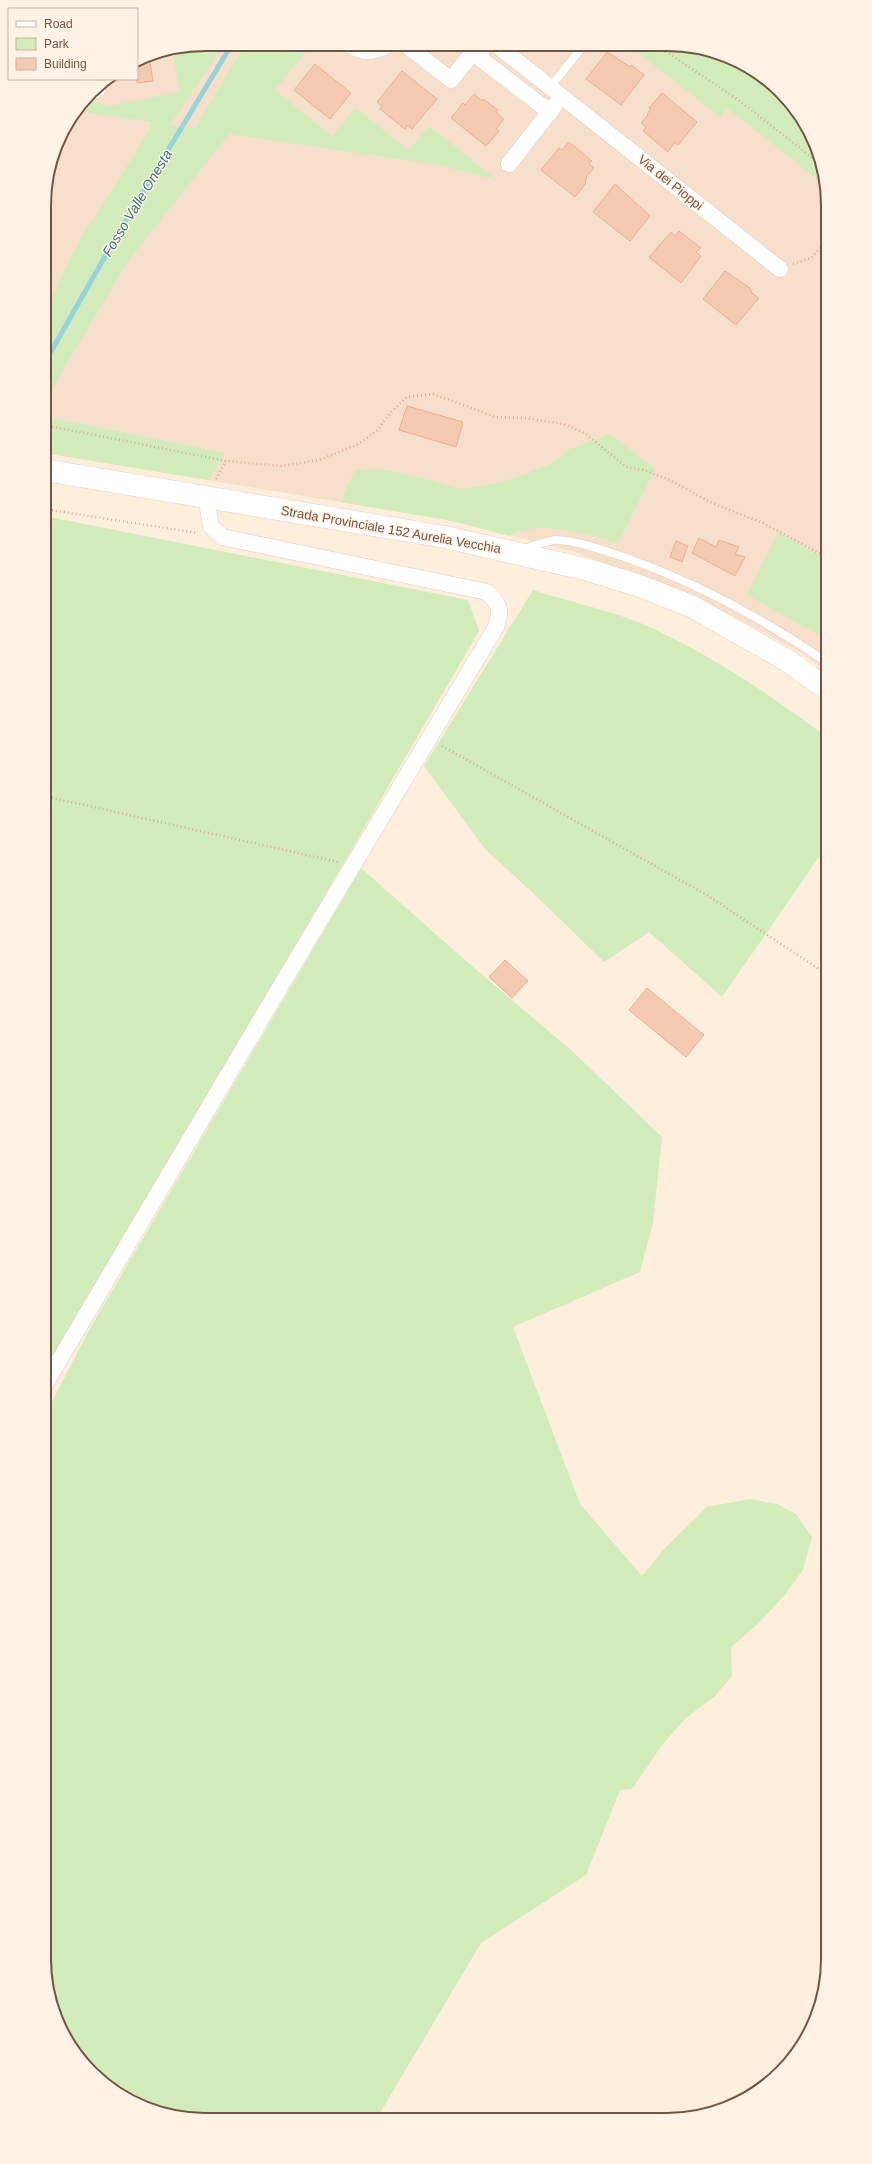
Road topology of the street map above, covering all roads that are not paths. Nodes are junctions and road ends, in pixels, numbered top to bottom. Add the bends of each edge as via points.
1 (414, 51) edge
2 (474, 51) edge
3 (479, 51) edge
4 (505, 51) edge
5 (579, 51) edge
6 (556, 80) dead end
7 (562, 95) junction
8 (550, 112) junction
9 (509, 164) dead end
10 (780, 269) road end
11 (51, 471) edge
12 (206, 497) junction
13 (512, 552) junction
14 (821, 658) edge
15 (821, 685) edge
16 (51, 1374) edge

1 - 2 street via 451,80
3 - 8 street via 482,60
4 - 7 street, Via dei Pioppi
5 - 6 lane
7 - 8 street
7 - 10 street, Via dei Pioppi
8 - 9 street
11 - 12 main road, Strada Provinciale 152 Aurelia Vecchia
12 - 13 main road, Strada Provinciale 152 Aurelia Vecchia via 445,537
12 - 16 street via 211,526 222,537 487,592 499,603 500,616 496,627
13 - 14 lane via 555,540 587,545 708,591 783,631
13 - 15 main road, Strada Provinciale 152 Aurelia Vecchia via 585,569 640,586 693,607 788,660

